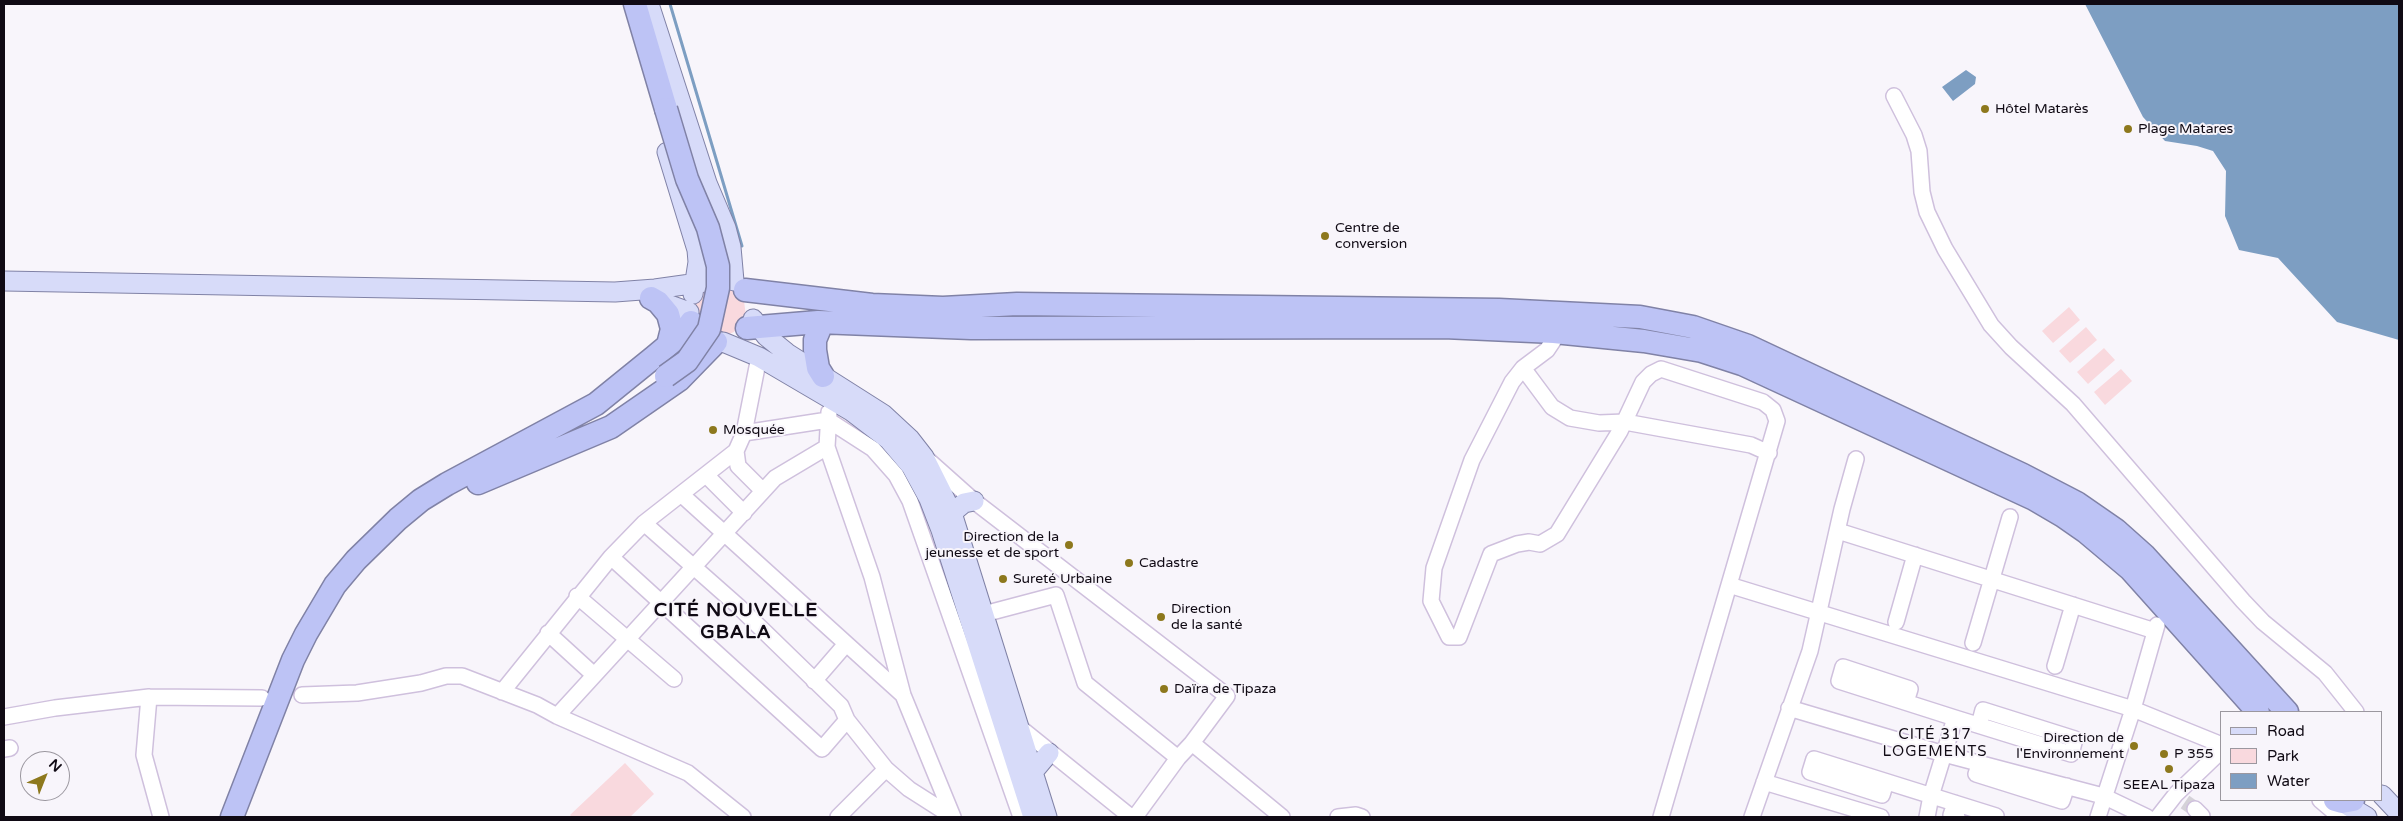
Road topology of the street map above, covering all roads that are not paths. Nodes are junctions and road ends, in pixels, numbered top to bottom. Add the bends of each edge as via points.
1 (626, 4) edge
2 (635, 4) edge
3 (648, 4) edge
4 (1894, 96) dead end
5 (4, 281) edge
6 (740, 286) junction
7 (615, 292) junction
8 (651, 298) junction
9 (695, 299) junction
10 (822, 322) junction
11 (752, 324) junction
12 (1559, 332) junction
13 (720, 342) junction
14 (668, 345) junction
15 (758, 357) junction
16 (1523, 368) junction
17 (823, 376) junction
18 (831, 398) junction
19 (828, 420) junction
20 (1625, 422) junction
21 (744, 433) junction
22 (827, 447) junction
23 (736, 451) junction
24 (529, 452) junction
25 (1769, 453) junction
26 (924, 457) junction
27 (1856, 459) dead end
28 (707, 476) junction
29 (763, 492) junction
30 (682, 495) junction
31 (974, 501) junction
32 (744, 513) junction
33 (952, 513) junction
34 (2010, 517) dead end
35 (644, 523) junction
36 (1838, 531) junction
37 (726, 532) junction
38 (1914, 555) junction
39 (611, 557) junction
40 (694, 568) junction
41 (1072, 577) junction
42 (1991, 579) junction
43 (1729, 585) junction
44 (1056, 594) junction
45 (577, 596) junction
46 (661, 604) junction
47 (2073, 605) junction
48 (984, 614) junction
49 (1820, 614) junction
50 (1896, 622) dead end
51 (548, 633) junction
52 (628, 639) junction
53 (1973, 643) dead end
54 (846, 644) junction
55 (2055, 666) dead end
56 (594, 675) junction
57 (674, 679) dead end
58 (814, 681) junction
59 (502, 692) junction
60 (302, 695) dead end
61 (903, 695) junction
62 (149, 697) junction
63 (262, 698) dead end
64 (1906, 702) dead end
65 (1789, 708) junction
66 (2132, 709) junction
67 (2257, 711) edge
68 (2286, 711) edge
69 (2355, 711) edge
70 (557, 716) junction
71 (4, 717) edge
72 (1955, 718) junction
73 (847, 720) junction
74 (1979, 725) junction
75 (1018, 726) junction
76 (1192, 743) junction
77 (2220, 744) edge
78 (1049, 753) junction
79 (2220, 753) edge
80 (1944, 754) junction
81 (1178, 758) junction
82 (886, 769) junction
83 (1032, 772) junction
84 (1764, 782) junction
85 (1886, 782) dead end
86 (1931, 796) junction
87 (2103, 796) junction
88 (2334, 803) edge
89 (1956, 810) edge
90 (160, 817) edge
91 (232, 817) edge
92 (248, 817) edge
93 (743, 817) edge
94 (838, 817) edge
95 (1021, 817) edge
96 (1033, 817) edge
97 (1047, 817) edge
98 (1131, 817) edge
99 (1135, 817) edge
100 (1282, 817) edge
101 (1338, 817) edge
102 (1362, 817) edge
103 (1661, 817) edge
104 (1752, 817) edge
105 (1881, 817) edge
106 (1927, 817) edge
107 (1995, 817) edge
108 (2098, 817) edge
109 (2147, 817) edge
110 (2158, 817) edge
111 (2367, 817) edge

1 - 9 main road via 697,250
2 - 24 highway, bridge via 687,179 708,228 718,266 718,288 709,329 687,361 666,376 594,420
3 - 6 main road via 729,240
4 - 69 street via 1919,151 1927,212 1990,325 2073,404 2253,612 2325,673
5 - 7 main road
6 - 9 main road via 717,278
6 - 11 main road via 751,300
6 - 68 highway via 872,305 943,308 1017,304 1499,310 1640,317 1720,334 2023,474 2077,503 2116,530 2144,555
7 - 8 main road
7 - 9 main road
8 - 9 main road
8 - 14 highway via 664,308 671,322
9 - 13 main road via 704,337
9 - 14 highway via 684,331
10 - 11 highway
10 - 12 highway via 971,328 1444,326
10 - 17 highway via 814,350
11 - 13 main road via 737,338
11 - 17 main road via 776,345
12 - 16 street via 1547,350
12 - 67 highway via 1674,345 1742,364 2034,499 2086,532 2124,564
13 - 15 main road
13 - 24 highway via 678,380 611,427
14 - 24 highway via 596,404
15 - 18 main road
15 - 21 street
16 - 20 street via 1552,407 1570,418 1599,423
16 - 20 street via 1512,382 1472,460 1434,568 1432,601 1448,637 1459,637 1491,554 1517,544 1540,544 1557,534
17 - 26 main road via 883,414
18 - 19 street
18 - 96 main road via 889,440 922,484 940,530
19 - 21 street
19 - 22 street
19 - 95 street via 873,449 887,462 904,487
20 - 25 street via 1751,445
20 - 25 street via 1643,382 1661,369 1763,402 1777,421
21 - 23 street
22 - 29 street via 775,478
22 - 61 street via 872,577
23 - 28 street
23 - 29 street via 738,466
24 - 91 highway via 447,484 421,500 377,538 335,585 294,660
24 - 92 highway via 406,530 350,588 330,618 294,694
25 - 43 street
26 - 31 street
26 - 33 main road
27 - 36 street
28 - 30 street
28 - 32 street
29 - 32 street
30 - 35 street
30 - 37 street
31 - 33 main road via 964,503
31 - 41 street
32 - 37 street
33 - 48 main road
34 - 42 street
35 - 39 street
35 - 40 street
36 - 38 street
36 - 49 street
37 - 40 street
37 - 54 street
38 - 42 street
38 - 50 street
39 - 45 street
39 - 46 street
40 - 46 street
40 - 58 street
41 - 44 street
41 - 76 street via 1227,696
42 - 47 street
42 - 53 street
43 - 49 street
43 - 103 street
44 - 48 street
44 - 81 street via 1085,683
45 - 51 street
45 - 52 street
46 - 52 street
46 - 73 street via 705,640 822,749
47 - 55 street
47 - 66 street via 2156,628
48 - 75 main road
49 - 65 street
49 - 66 street
51 - 56 street
51 - 59 street
52 - 56 street
52 - 57 street
54 - 58 street
54 - 61 street
56 - 70 street
58 - 73 street via 840,706
59 - 60 street via 462,676 446,676 357,693
59 - 70 street
61 - 82 street via 953,817
62 - 63 street
62 - 71 street
62 - 90 street via 144,755
64 - 72 street
65 - 80 street
65 - 84 street
66 - 77 street
66 - 87 street
70 - 93 street via 688,773
72 - 74 street
72 - 80 street
73 - 82 street
74 - 74 street via 1983,710 2075,739 2071,754
75 - 78 street
75 - 83 main road
76 - 81 street
76 - 100 street
78 - 83 main road
78 - 98 street
79 - 110 street via 2190,805
80 - 86 street
80 - 87 street
81 - 99 street
82 - 94 street
83 - 97 main road
84 - 104 street
84 - 105 street
85 - 86 street
86 - 89 street
86 - 106 street
87 - 108 street
87 - 109 street
88 - 111 main road
89 - 107 street
101 - 102 street

